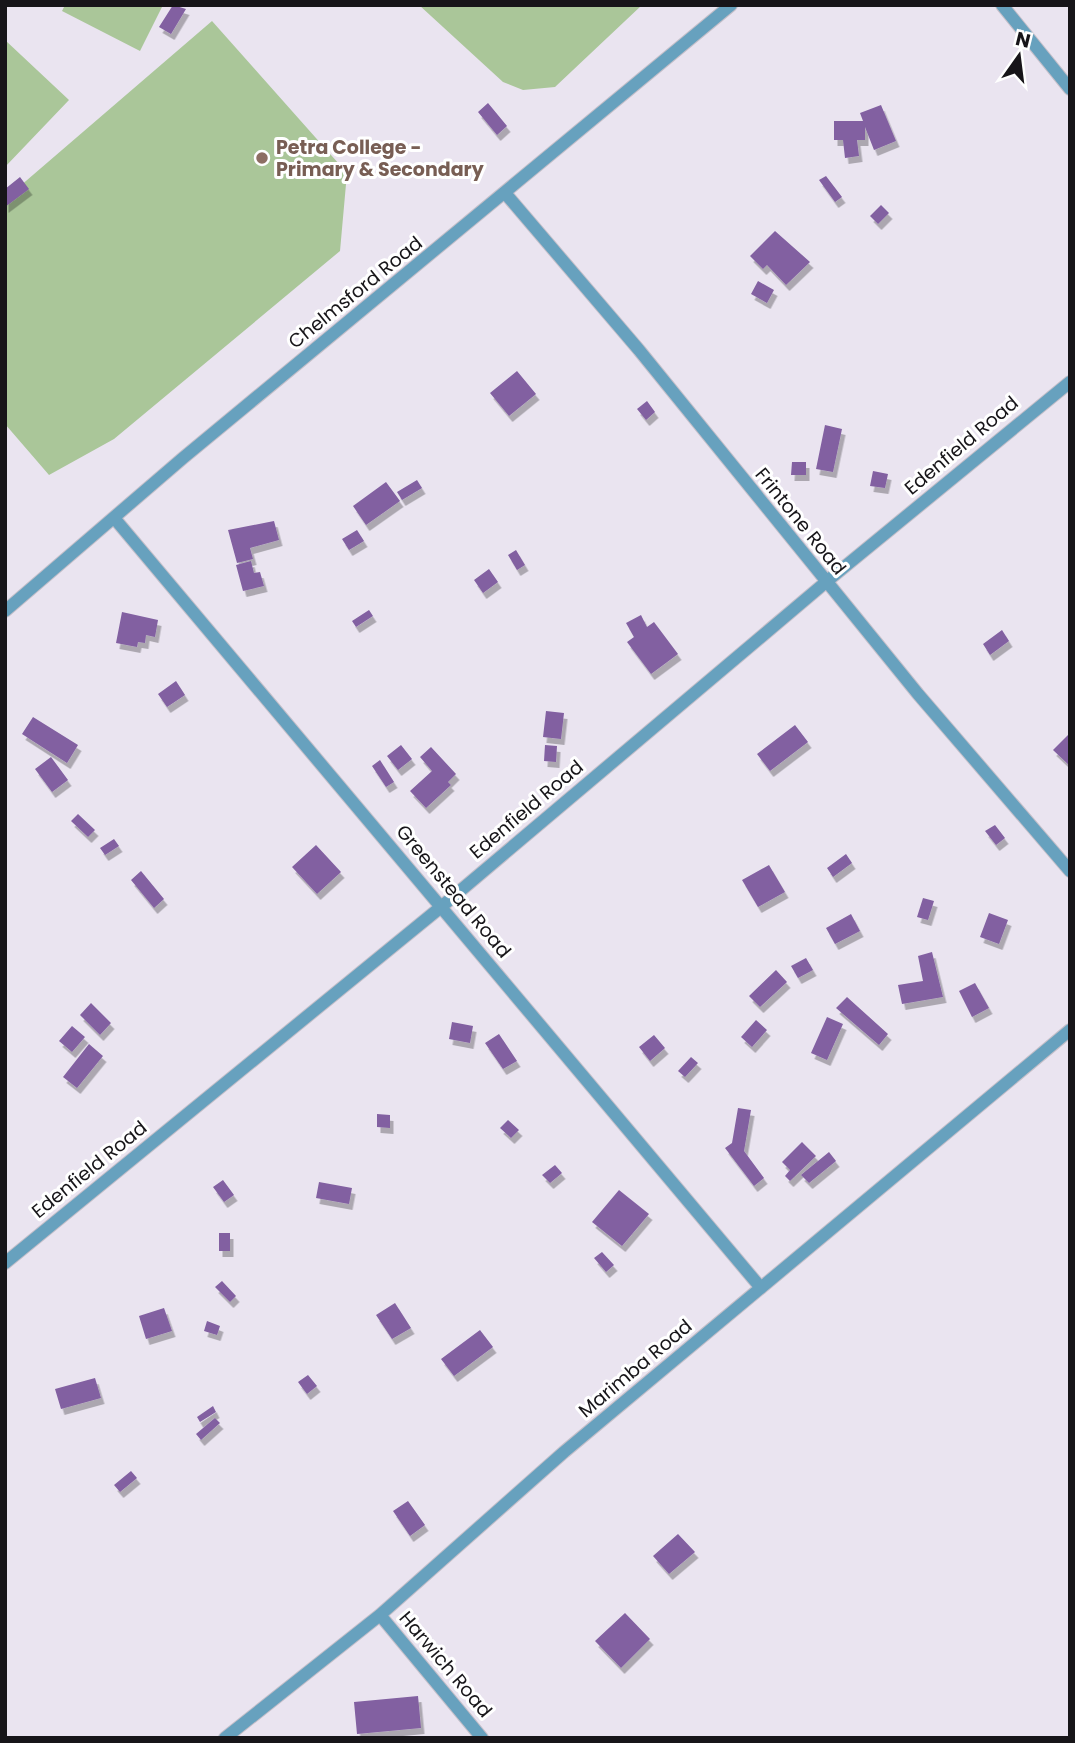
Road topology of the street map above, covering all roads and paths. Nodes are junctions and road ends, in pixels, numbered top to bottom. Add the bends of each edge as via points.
1 (731, 5) edge
2 (1002, 5) edge
3 (1070, 89) edge
4 (505, 194) junction
5 (1070, 382) edge
6 (116, 519) junction
7 (826, 582) junction
8 (5, 611) edge
9 (1070, 871) edge
10 (442, 907) junction
11 (1070, 1030) edge
12 (5, 1264) edge
13 (761, 1288) junction
14 (380, 1615) junction
15 (225, 1738) edge
16 (482, 1738) edge

1 - 4 street, Chelmsford Road
2 - 3 street
4 - 6 street, Chelmsford Road via 183,458
4 - 7 street, Frintone Road via 639,350
5 - 7 street, Edenfield Road
6 - 8 street, Chelmsford Road
6 - 10 street, Greenstead Road
7 - 9 street, Frintone Road
7 - 10 street, Edenfield Road
10 - 12 street, Edenfield Road
10 - 13 street, Greenstead Road
11 - 13 street, Marimba Road
13 - 14 street, Marimba Road via 467,1535
14 - 15 street, Marimba Road
14 - 16 street, Harwich Road

